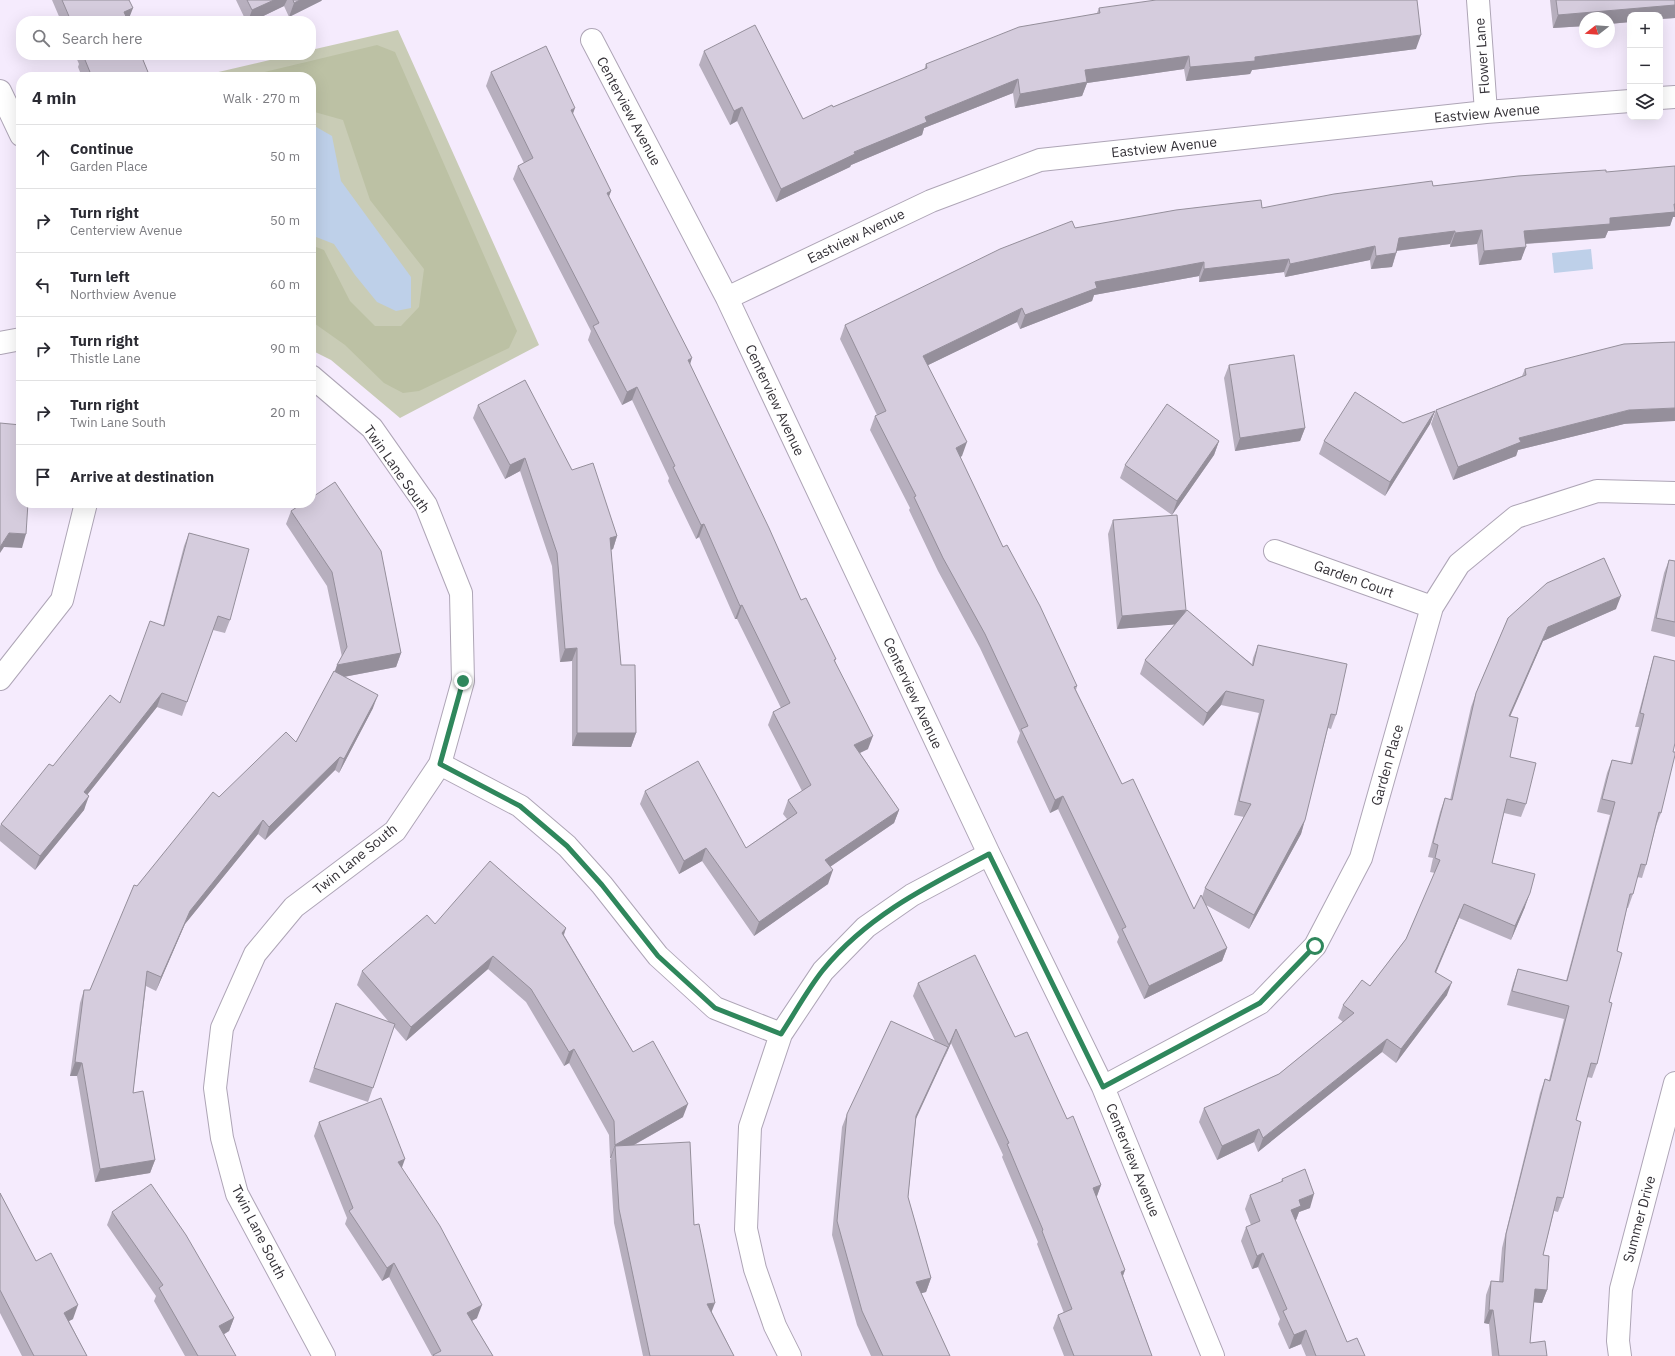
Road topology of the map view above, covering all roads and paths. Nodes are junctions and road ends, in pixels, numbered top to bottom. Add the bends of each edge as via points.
1 (1478, 0) edge
2 (592, 40) dead end
3 (0, 91) edge
4 (1675, 97) edge
5 (1663, 98) edge
6 (1627, 100) edge
7 (1486, 112) junction
8 (16, 125) edge
9 (727, 298) junction
10 (16, 340) edge
11 (0, 343) edge
12 (316, 380) edge
13 (1675, 493) edge
14 (85, 508) edge
15 (1275, 551) dead end
16 (1432, 607) junction
17 (0, 679) edge
18 (440, 764) junction
19 (989, 854) junction
20 (781, 1034) junction
21 (1675, 1083) edge
22 (1103, 1087) junction
23 (324, 1356) edge
24 (790, 1356) edge
25 (1213, 1356) edge
26 (1620, 1356) edge

1 - 7 street, Flower Lane
2 - 9 street, Centerview Avenue
3 - 8 street
4 - 5 street
6 - 7 street, Eastview Avenue
7 - 9 street, Eastview Avenue via 1040,160 931,200
9 - 19 street, Centerview Avenue
10 - 11 street
12 - 18 street, Twin Lane South via 372,428 426,505 461,593 463,681
13 - 16 street, Garden Place via 1597,491 1516,517 1459,564
14 - 17 street via 62,600
15 - 16 street, Garden Court
16 - 22 street, Garden Place via 1360,858 1315,946 1260,1003
18 - 20 street via 520,806 567,846 602,885 658,956 715,1008
18 - 23 street, Twin Lane South via 395,831 294,907 255,954 222,1028 215,1088 222,1138 236,1194
19 - 20 street via 912,895 866,927 823,971
19 - 22 street, Centerview Avenue
20 - 24 street via 750,1127 746,1230 755,1270 775,1326
21 - 26 street, Summer Drive via 1621,1289 1618,1341
22 - 25 street, Centerview Avenue

